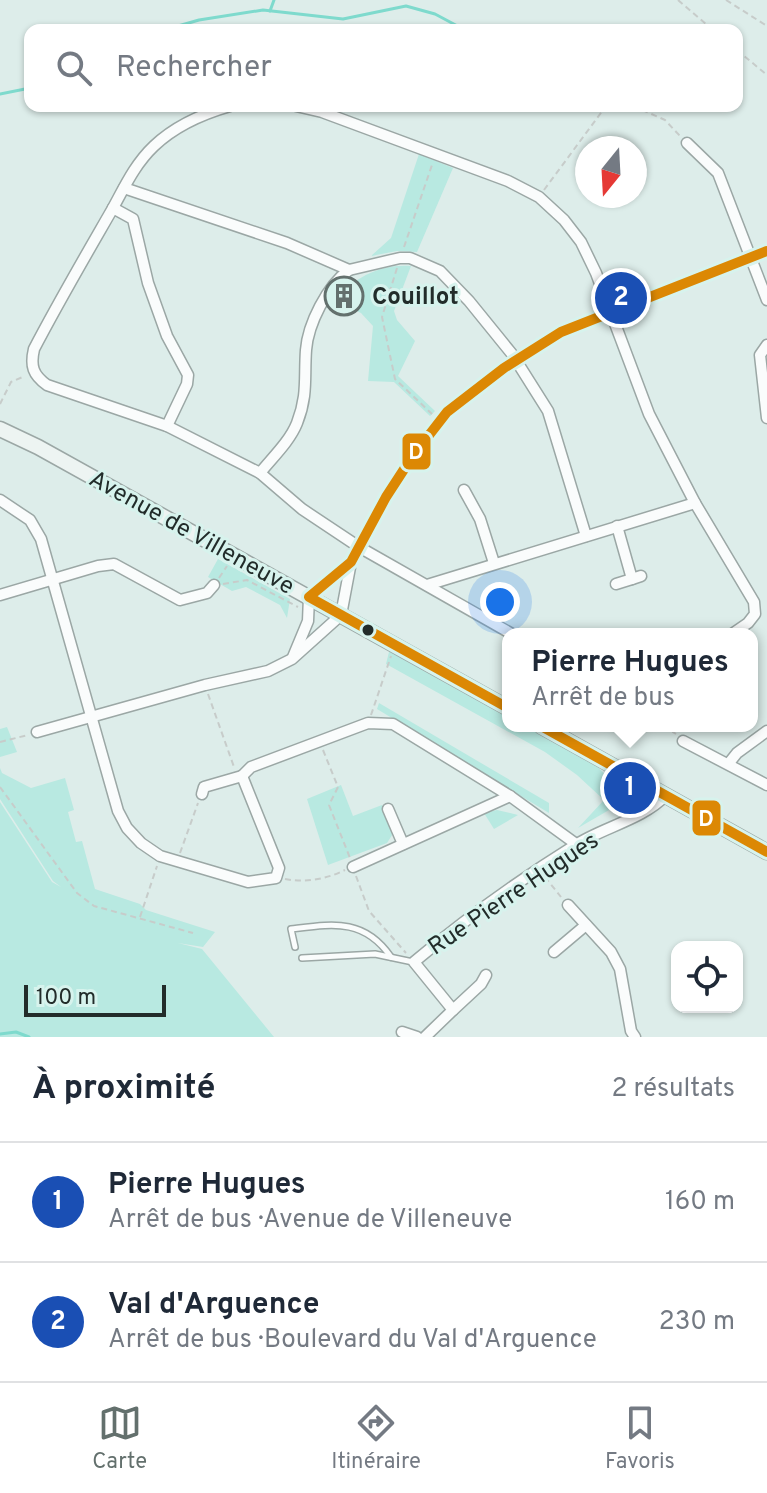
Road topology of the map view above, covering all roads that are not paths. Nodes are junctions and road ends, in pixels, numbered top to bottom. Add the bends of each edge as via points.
1 (208, 112) edge
2 (322, 112) edge
3 (687, 143) road end
4 (124, 188) junction
5 (113, 208) junction
6 (767, 251) edge
7 (752, 259) junction
8 (349, 270) junction
9 (767, 300) edge
10 (609, 312) junction
11 (767, 345) edge
12 (516, 360) junction
13 (767, 418) edge
14 (167, 426) junction
15 (0, 429) edge
16 (260, 473) junction
17 (464, 490) dead end
18 (0, 500) edge
19 (695, 503) junction
20 (617, 526) junction
21 (586, 536) junction
22 (359, 547) junction
23 (351, 562) junction
24 (494, 563) junction
25 (52, 581) junction
26 (327, 583) junction
27 (616, 584) dead end
28 (214, 585) road end
29 (427, 585) junction
30 (344, 592) junction
31 (0, 595) edge
32 (308, 610) junction
33 (341, 615) junction
34 (502, 628) edge
35 (741, 628) edge
36 (325, 630) junction
37 (292, 659) junction
38 (502, 705) edge
39 (90, 718) junction
40 (767, 731) edge
41 (37, 732) road end
42 (552, 732) edge
43 (683, 741) road end
44 (729, 763) junction
45 (240, 776) junction
46 (767, 785) edge
47 (202, 794) road end
48 (666, 795) junction
49 (510, 796) junction
50 (388, 809) dead end
51 (403, 844) junction
52 (576, 844) junction
53 (767, 852) edge
54 (353, 867) road end
55 (568, 905) road end
56 (586, 925) junction
57 (295, 947) dead end
58 (554, 952) dead end
59 (391, 957) junction
60 (302, 958) dead end
61 (414, 962) junction
62 (486, 975) dead end
63 (453, 1010) junction
64 (402, 1032) dead end
65 (629, 1035) edge
66 (417, 1037) edge
67 (425, 1037) edge

1 - 4 street via 153,147
2 - 10 street via 539,197 581,242
3 - 7 street via 718,173
4 - 5 street
4 - 8 street via 287,243
5 - 14 street via 133,219 148,283 188,375
5 - 14 street via 72,275 31,361 47,385
6 - 7 street
7 - 9 street
7 - 10 street
8 - 12 street via 410,258 440,271
8 - 16 street via 316,315 306,348 307,390 296,426
10 - 12 street via 561,332
10 - 19 street via 649,414
11 - 13 street via 760,355
12 - 21 street via 548,411
12 - 22 street via 447,412 412,457
14 - 16 street
15 - 32 main road, Avenue de Villeneuve via 234,556
16 - 22 street
17 - 24 street
18 - 25 street via 30,520
19 - 20 street
19 - 35 street via 754,602 755,614
20 - 21 street
20 - 27 street via 636,578
21 - 24 street
22 - 23 street
22 - 29 street
23 - 26 street
23 - 30 street
24 - 29 street
25 - 28 street via 114,564 180,600 207,593
25 - 31 street
25 - 39 street
26 - 30 street
26 - 32 street
29 - 34 street
30 - 33 street
32 - 33 main road, Avenue de Villeneuve
32 - 36 street
32 - 37 street
33 - 36 street
33 - 38 main road, Avenue de Villeneuve
36 - 37 street
37 - 39 street via 268,671
39 - 41 street
39 - 45 street via 118,811 141,843 160,856 248,882 276,878 279,868
40 - 44 street
42 - 48 main road
43 - 44 street
44 - 46 street
45 - 47 street via 204,787
45 - 49 street via 251,767 368,723 393,724
48 - 52 street, Rue Pierre Hugues
48 - 53 main road
49 - 51 street
49 - 52 street
50 - 51 street
51 - 54 street
52 - 61 street, Rue Pierre Hugues
55 - 56 street
56 - 58 street
56 - 65 street via 620,969
57 - 59 lane via 291,929 348,926 378,938
59 - 60 lane
59 - 61 lane
61 - 63 street, Rue Pierre Hugues
62 - 63 street
63 - 67 street
64 - 66 street

